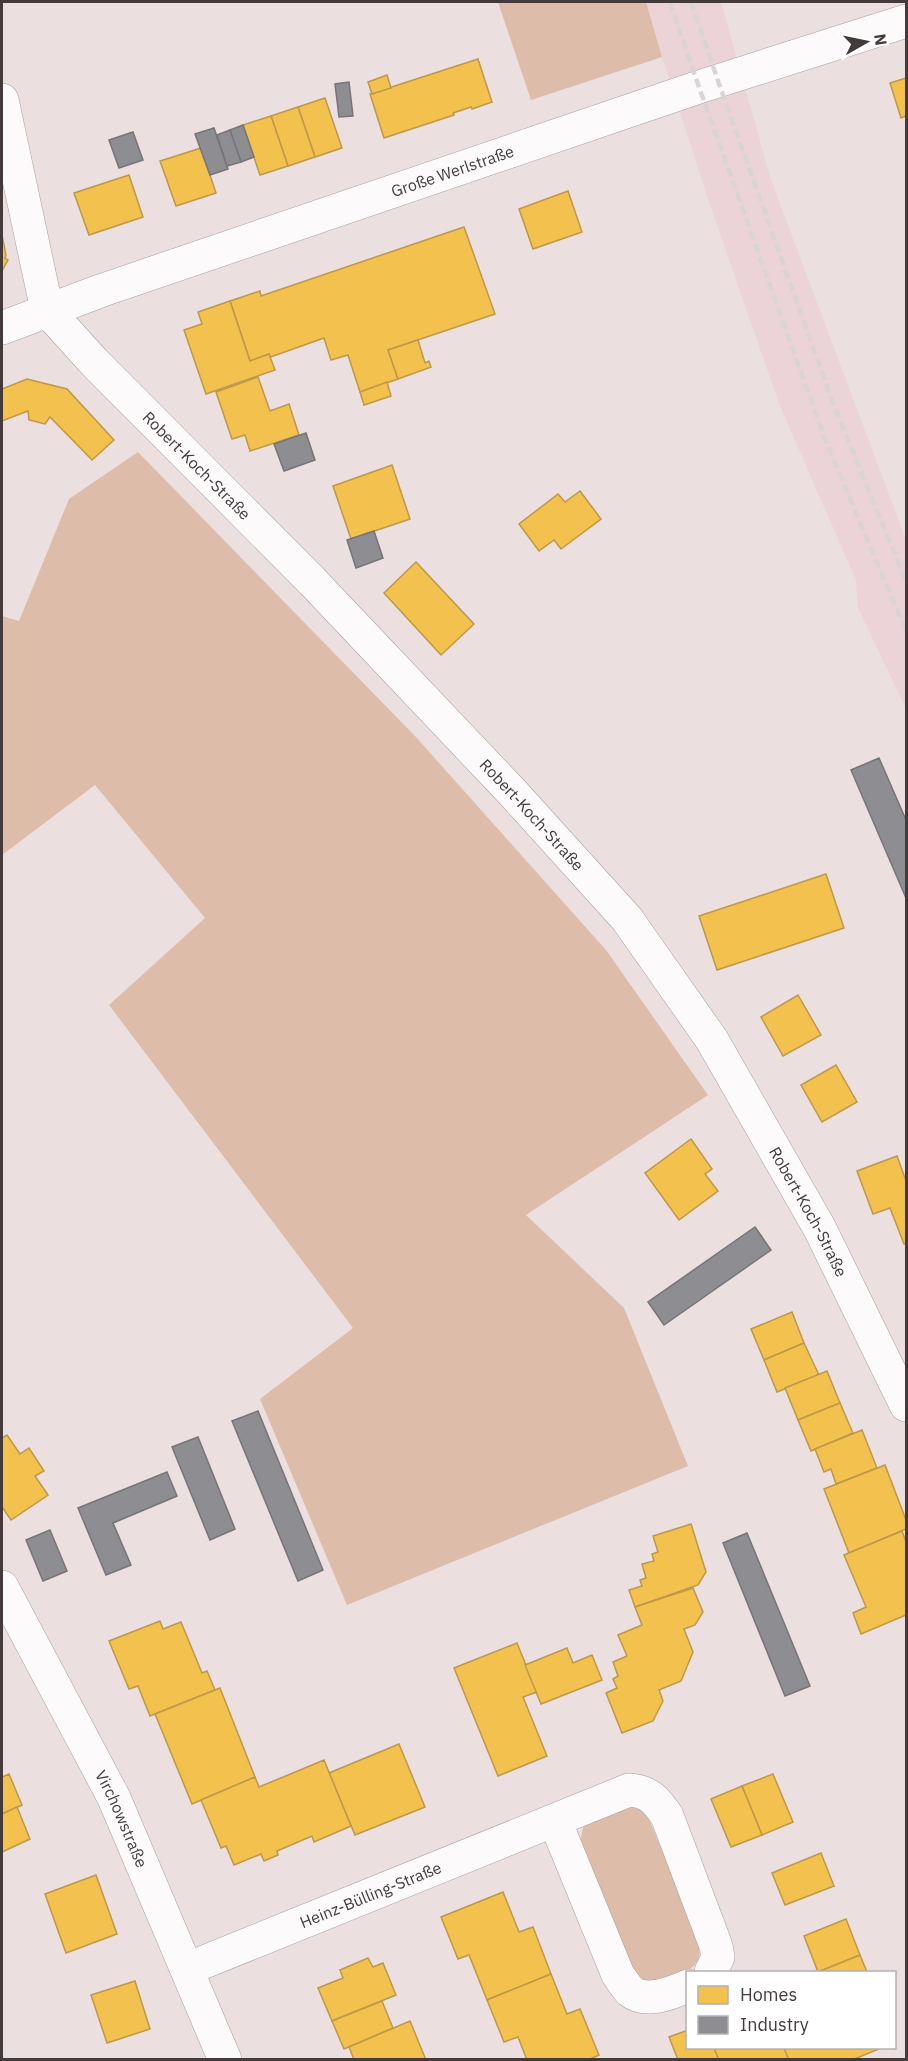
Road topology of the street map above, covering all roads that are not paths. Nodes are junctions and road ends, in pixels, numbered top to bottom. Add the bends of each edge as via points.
1 (906, 21) edge
2 (2, 100) edge
3 (47, 310) junction
4 (2, 328) edge
5 (906, 1405) edge
6 (2, 1587) edge
7 (555, 1821) junction
8 (187, 1969) junction
9 (711, 1971) edge
10 (686, 1986) edge
11 (225, 2060) edge

1 - 3 street, Große Werlstraße via 699,87
2 - 3 street
3 - 4 street, Große Werlstraße
3 - 5 street, Robert-Koch-Straße via 312,581 627,919 712,1040 820,1230
6 - 8 street, Virchowstraße via 114,1798
7 - 8 street, Heinz-Bülling-Straße
7 - 9 street, Heinz-Bülling-Straße via 629,1790 641,1791 656,1800 667,1816 716,1946 718,1957
7 - 10 street via 618,1975 629,1990 639,1996 660,1996
8 - 11 street, Virchowstraße

